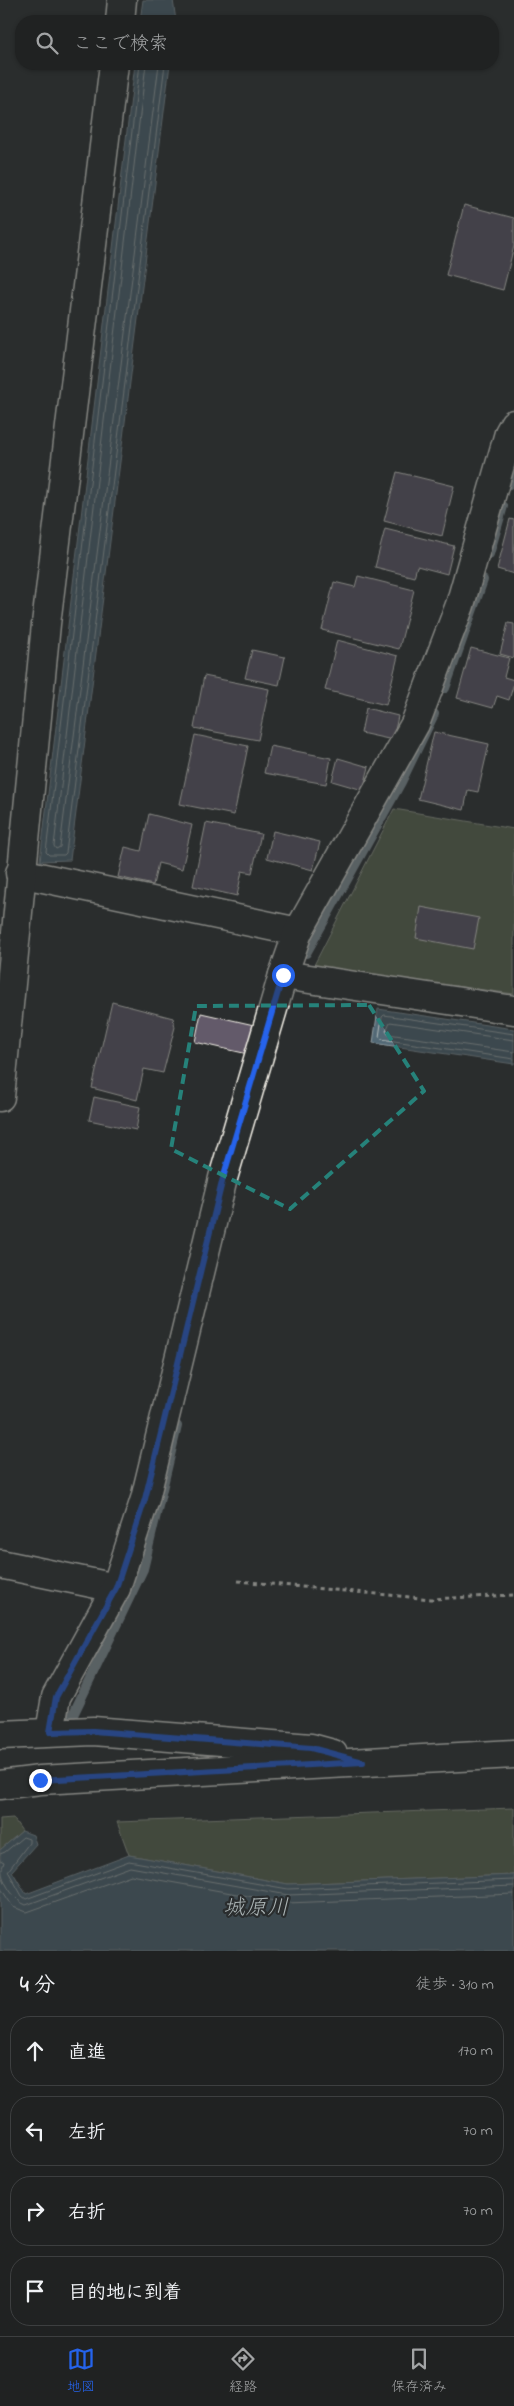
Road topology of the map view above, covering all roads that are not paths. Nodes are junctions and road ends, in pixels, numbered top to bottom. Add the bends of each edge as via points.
1 (122, 0) edge
2 (121, 15) edge
3 (113, 70) edge
4 (514, 424) edge
5 (20, 873) junction
6 (298, 932) junction
7 (283, 975) junction
8 (514, 1010) edge
9 (2, 1054) edge
10 (0, 1097) edge
11 (0, 1564) edge
12 (116, 1588) junction
13 (50, 1732) junction
14 (0, 1735) edge
15 (514, 1754) edge
16 (363, 1762) junction
17 (0, 1785) edge

1 - 2 street
3 - 5 street via 46,624
4 - 6 street via 460,605 415,724
5 - 6 street
5 - 9 street
6 - 7 street
7 - 8 street
7 - 12 street via 223,1178 145,1499
9 - 10 street
11 - 12 street
12 - 13 street via 56,1697
13 - 14 street
13 - 16 street via 93,1731 311,1748
15 - 16 street
16 - 17 street

